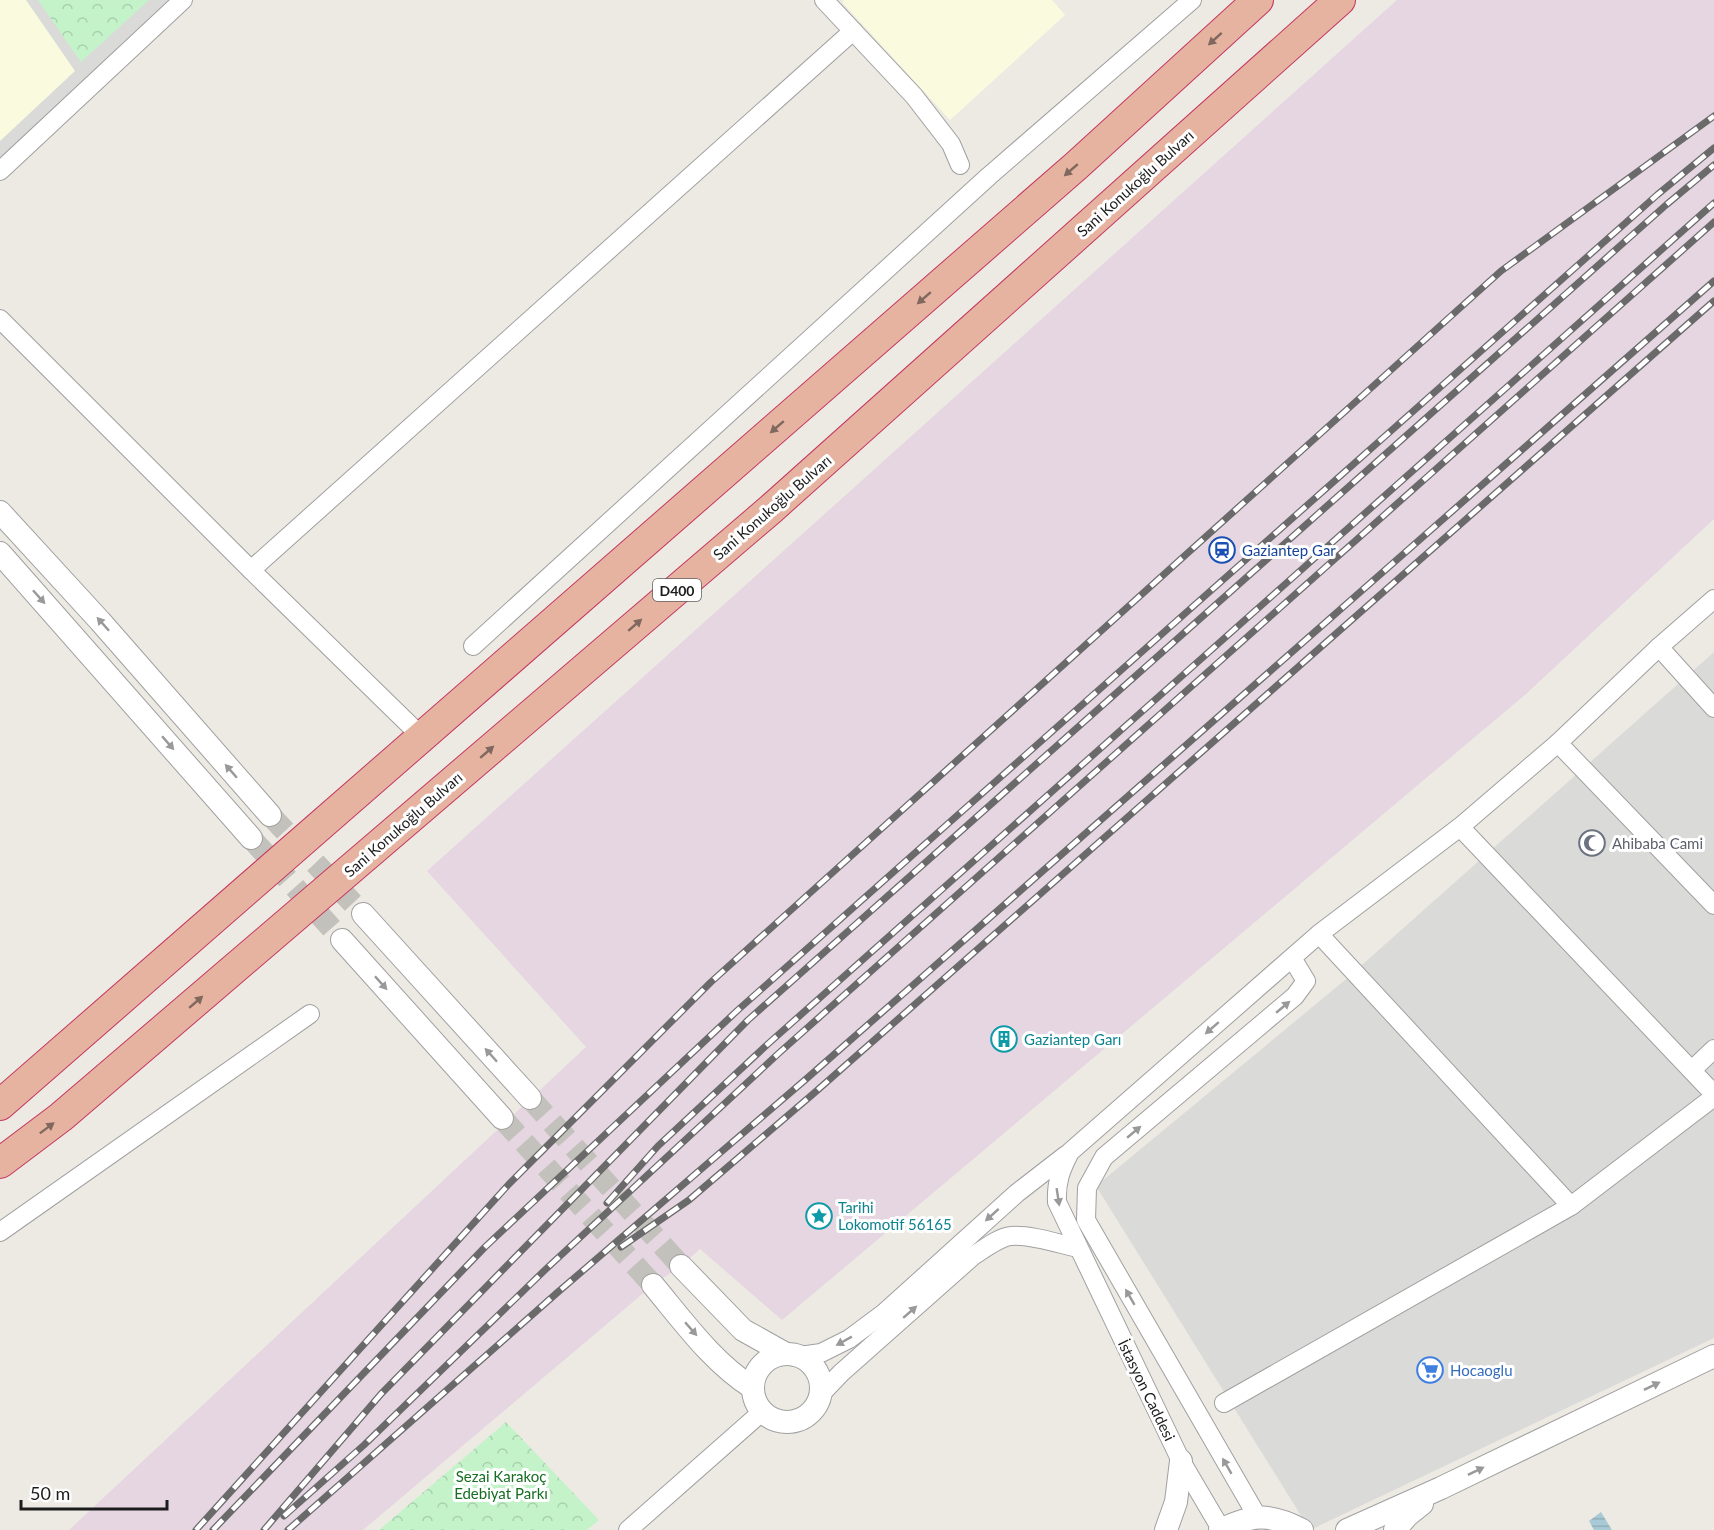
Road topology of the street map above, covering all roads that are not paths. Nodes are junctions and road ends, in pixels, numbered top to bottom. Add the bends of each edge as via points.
1 (183, 0) edge
2 (824, 0) edge
3 (1192, 0) edge
4 (1258, 0) edge
5 (1340, 0) edge
6 (853, 31) junction
7 (960, 165) dead end
8 (0, 171) edge
9 (0, 319) edge
10 (0, 512) edge
11 (0, 553) edge
12 (251, 570) junction
13 (1714, 599) edge
14 (473, 646) dead end
15 (1659, 647) junction
16 (1714, 708) edge
17 (422, 736) junction
18 (1558, 743) junction
19 (270, 815) tunnel mouth
20 (1460, 827) junction
21 (251, 838) tunnel mouth
22 (1714, 905) edge
23 (363, 914) tunnel mouth
24 (1319, 934) junction
25 (342, 940) tunnel mouth
26 (1292, 958) junction
27 (310, 1014) dead end
28 (1714, 1049) edge
29 (1692, 1070) junction
30 (1714, 1095) edge
31 (530, 1098) tunnel mouth
32 (0, 1105) edge
33 (502, 1118) tunnel mouth
34 (1070, 1152) junction
35 (0, 1163) edge
36 (1571, 1206) junction
37 (0, 1232) edge
38 (1078, 1248) junction
39 (681, 1266) tunnel mouth
40 (653, 1285) tunnel mouth
41 (793, 1355) junction
42 (1714, 1356) edge
43 (753, 1388) junction
44 (821, 1394) junction
45 (1224, 1404) dead end
46 (763, 1412) junction
47 (1181, 1461) junction
48 (1441, 1488) junction
49 (1257, 1516) junction
50 (628, 1530) edge
51 (1166, 1530) edge
52 (1221, 1530) edge
53 (1302, 1530) edge
54 (1347, 1530) edge
55 (1395, 1530) edge

1 - 8 street
2 - 6 street
3 - 14 street via 989,176
4 -> 17 highway via 1067,173
35 -> 5 highway, Sani Konukoğlu Bulvarı / D400 via 61,1118 771,509
6 - 7 street via 915,96 951,144
6 - 12 street
9 - 12 street
19 -> 10 street
11 -> 21 street
12 - 17 street
13 - 15 street
15 - 16 street
15 - 18 street
17 - 32 highway
18 - 20 street
18 - 22 street
20 - 24 street
20 - 29 street
31 -> 23 street
24 - 26 street
24 - 36 street
25 -> 33 street
26 -> 34 street
49 -> 26 street via 1086,1220 1087,1188 1104,1157 1295,996 1306,981
27 - 37 street
28 - 29 street
29 - 30 street
30 - 36 street
34 -> 38 street, İstasyon Caddesi via 1059,1173 1057,1202
34 -> 41 street via 849,1339 821,1353
36 - 45 street
44 -> 38 street via 990,1245 1010,1235
38 - 47 street, İstasyon Caddesi
39 - 41 street via 743,1330
40 -> 43 street via 734,1376
41 - 43 street via 768,1360 760,1367
41 - 44 street via 810,1362 817,1371
48 -> 42 street
43 - 46 street
44 - 46 street via 810,1413 801,1419 779,1421
46 - 50 street
47 - 51 street via 1176,1502
47 - 52 street, İstasyon Caddesi
48 - 54 street
48 - 55 street
49 - 52 street
49 - 53 street via 1290,1523

